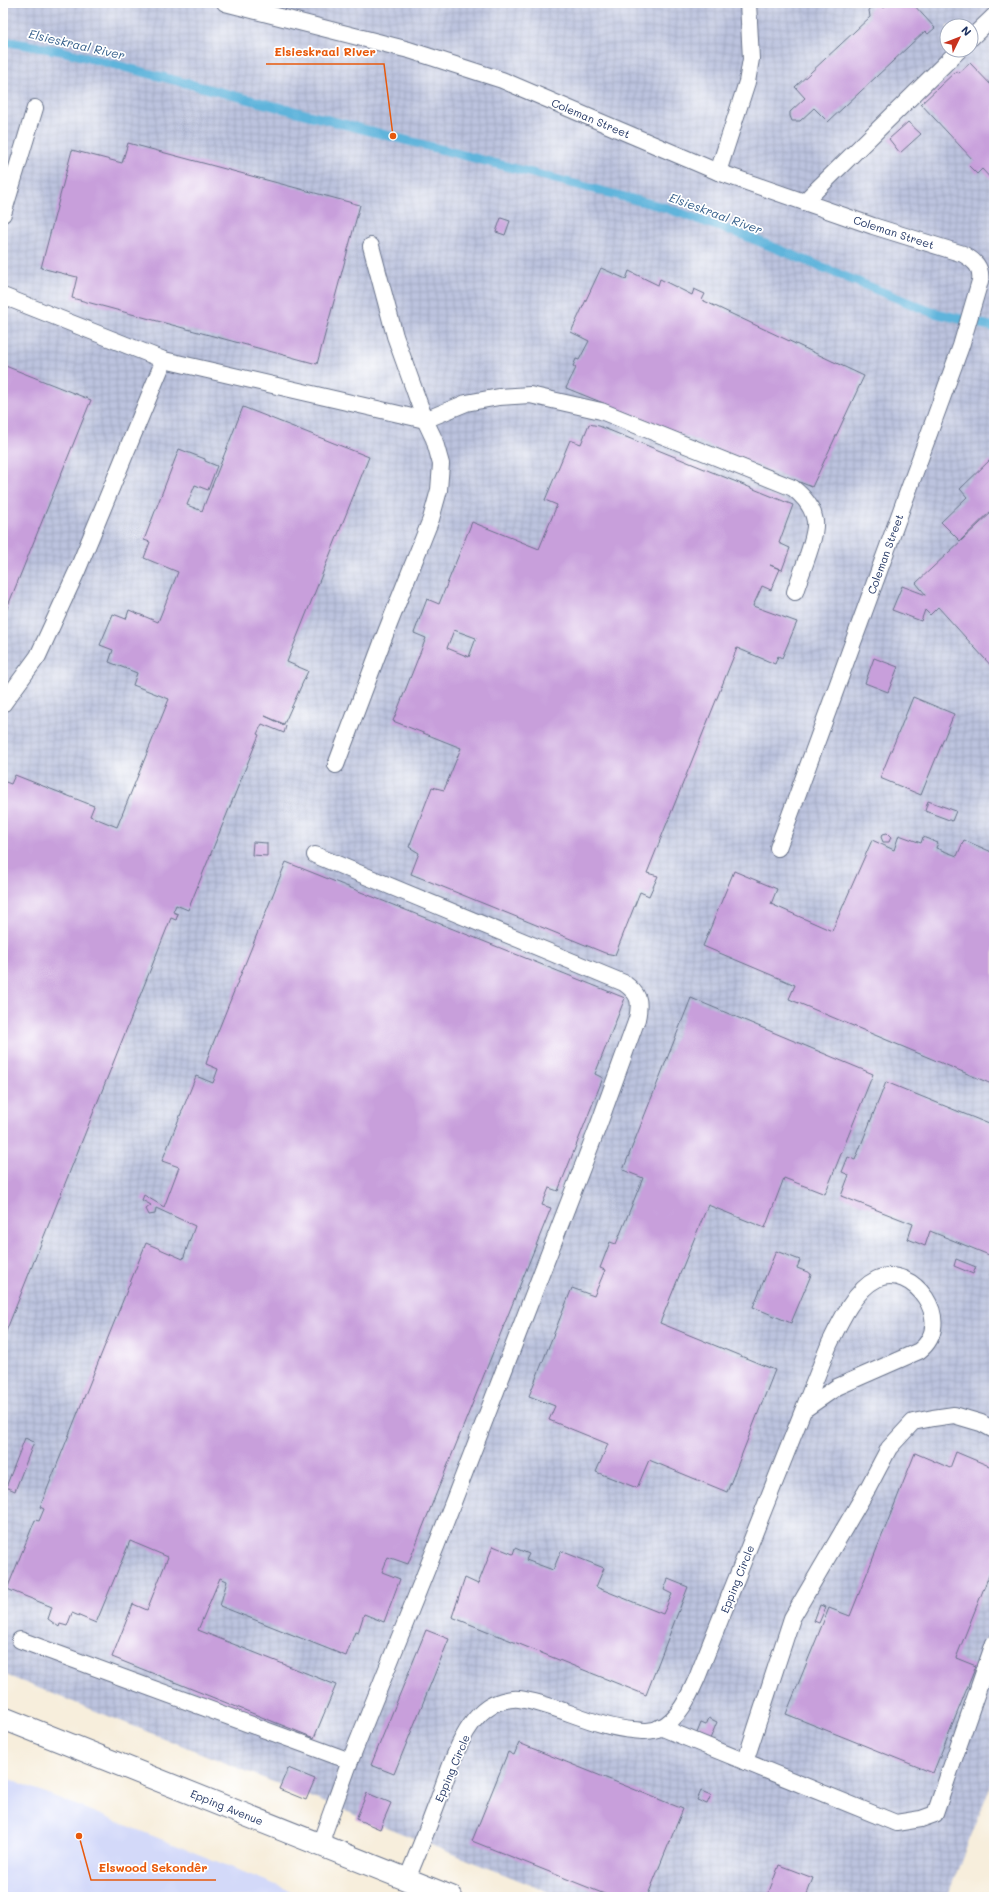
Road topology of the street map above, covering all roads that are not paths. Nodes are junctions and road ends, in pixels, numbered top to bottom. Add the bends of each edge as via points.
1 (225, 3) edge
2 (748, 3) edge
3 (994, 16) edge
4 (979, 30) edge
5 (951, 58) edge
6 (35, 108) dead end
7 (718, 172) junction
8 (804, 202) junction
9 (3, 214) edge
10 (371, 246) dead end
11 (3, 296) edge
12 (164, 360) junction
13 (425, 420) junction
14 (795, 592) dead end
15 (3, 704) edge
16 (336, 764) dead end
17 (778, 848) dead end
18 (315, 855) dead end
19 (805, 1409) junction
20 (994, 1430) edge
21 (20, 1640) dead end
22 (994, 1643) edge
23 (3, 1718) edge
24 (660, 1727) junction
25 (350, 1761) junction
26 (745, 1762) junction
27 (320, 1844) junction
28 (407, 1879) junction
29 (451, 1897) edge

1 - 7 lane, Coleman Street via 409,50 502,80
2 - 7 lane via 751,59 747,82
3 - 4 lane
5 - 8 lane
6 - 9 lane
7 - 8 lane, Coleman Street
8 - 17 lane, Coleman Street via 963,254 972,259 981,273 961,346
10 - 13 lane via 395,336
11 - 12 lane
12 - 13 lane
12 - 15 lane via 42,649
13 - 14 lane via 466,404 500,397 530,395 601,411 794,488 811,509 815,521 813,538
13 - 16 lane via 441,464 439,490 431,519
18 - 25 lane via 624,983 635,991 640,1005 593,1139 438,1544
19 - 19 lane, Epping Circle via 829,1345 854,1300 869,1284 886,1276 914,1284 927,1298 932,1311 930,1340 919,1351 837,1387
19 - 24 lane, Epping Circle via 688,1698 672,1719
20 - 26 lane via 954,1415 932,1418 913,1422 889,1448 792,1618
21 - 25 lane
22 - 26 lane via 935,1814 921,1819 896,1822
23 - 27 street, Epping Avenue
24 - 26 lane
24 - 28 lane, Epping Circle via 647,1731 610,1727 518,1698 488,1707 470,1725 459,1747
25 - 27 lane
27 - 28 street, Epping Avenue
28 - 29 street, Epping Avenue

